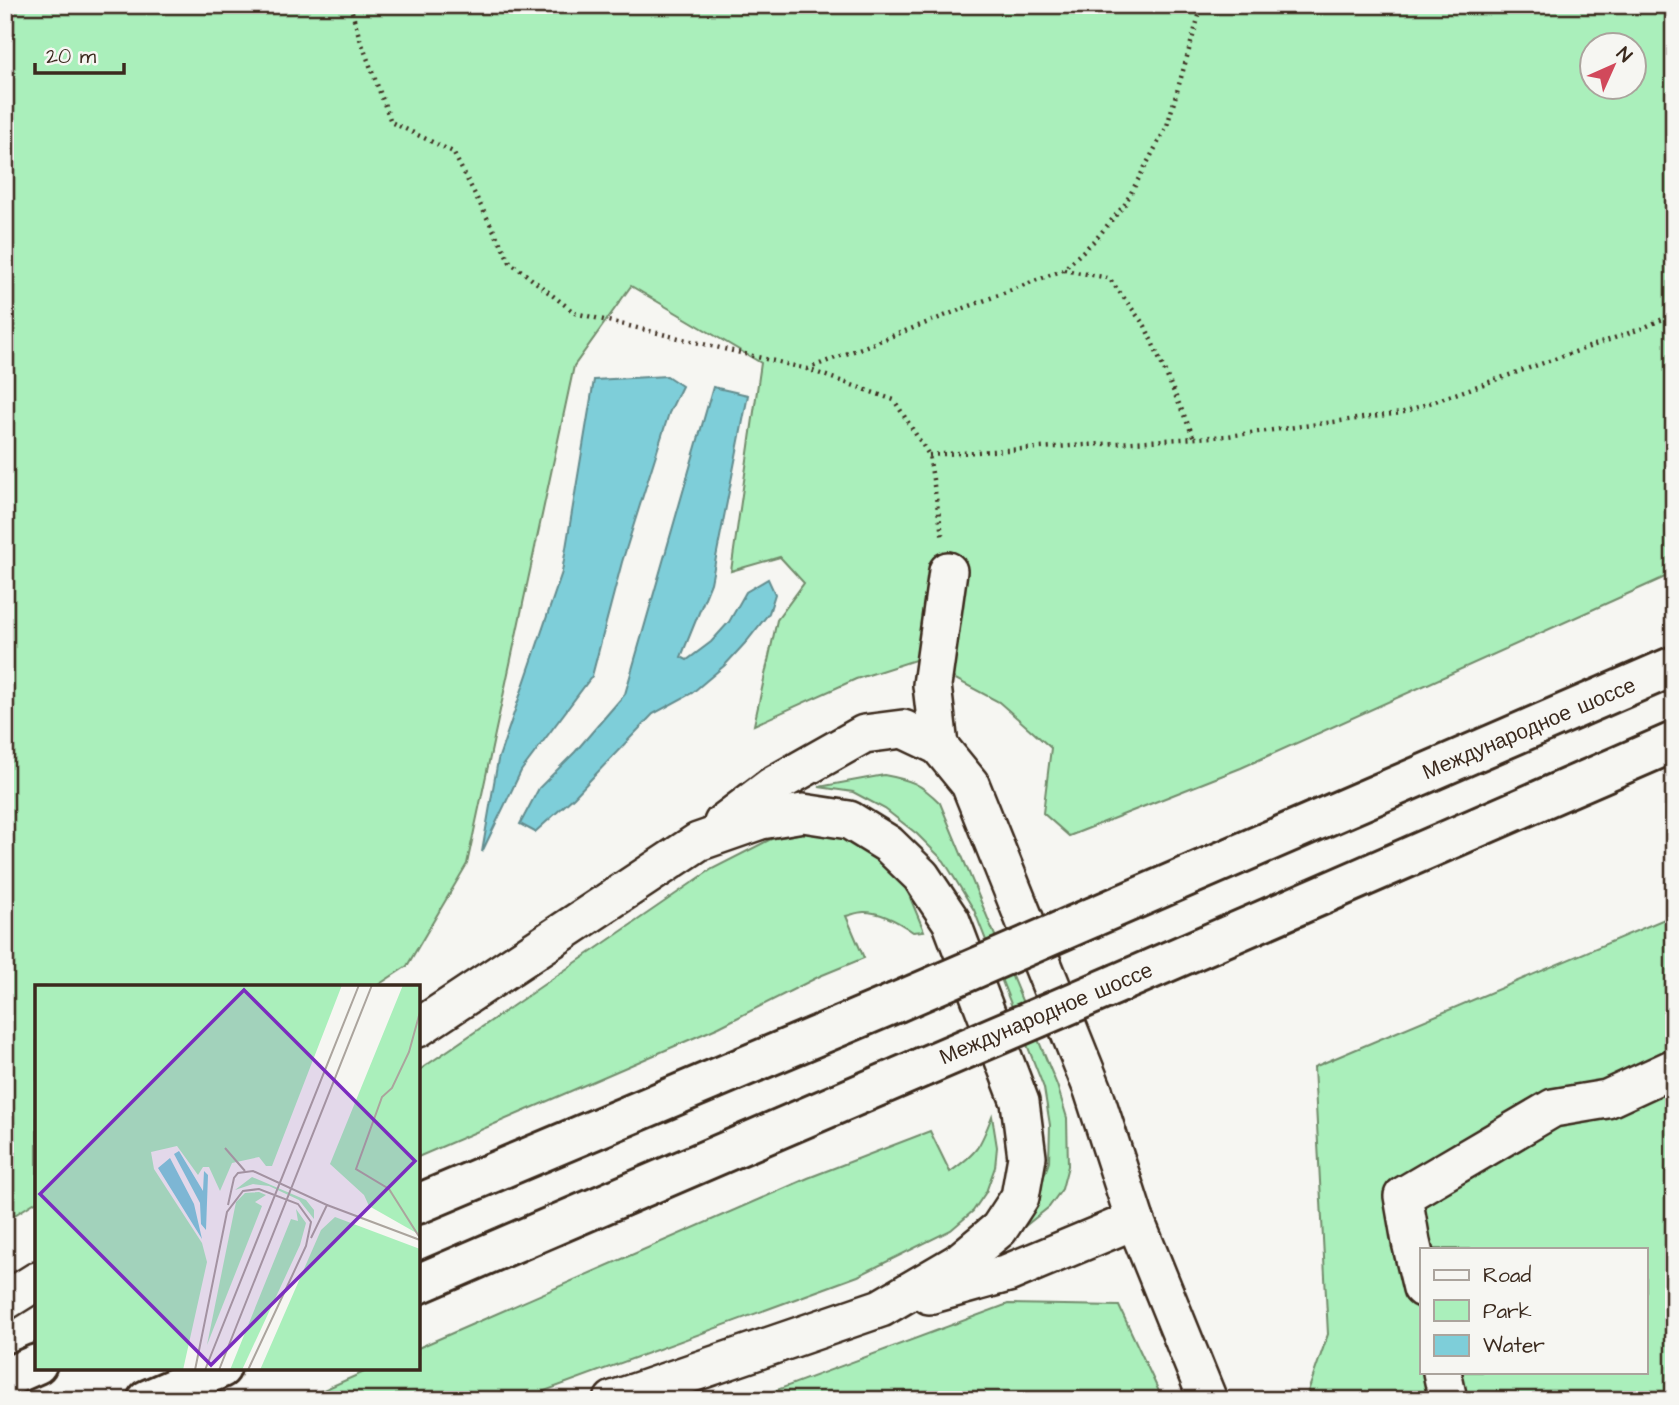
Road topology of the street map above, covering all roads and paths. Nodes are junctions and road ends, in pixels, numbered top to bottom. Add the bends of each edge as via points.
1 (350, 5) edge
2 (1202, 5) edge
3 (1063, 270) junction
4 (1674, 314) edge
5 (807, 369) junction
6 (1194, 438) junction
7 (929, 455) junction
8 (948, 572) joint
9 (1674, 666) edge
10 (1674, 743) edge
11 (939, 746) junction
12 (698, 842) junction
13 (420, 1027) edge
14 (1674, 1068) edge
15 (420, 1203) edge
16 (1135, 1220) junction
17 (1420, 1280) edge
18 (35, 1281) edge
19 (420, 1283) edge
20 (5, 1301) edge
21 (881, 1308) junction
22 (35, 1365) edge
23 (216, 1370) edge
24 (1442, 1374) edge
25 (5, 1378) edge
26 (147, 1400) edge
27 (613, 1400) edge
28 (1208, 1400) edge
29 (1448, 1400) edge

1 - 5 path via 391,122 453,152 510,261 575,313
2 - 3 path via 1167,126 1125,204
3 - 5 path
3 - 6 path via 1109,278 1145,326
4 - 6 path via 1401,413
5 - 7 path via 894,400
6 - 7 path
7 - 8 path
8 - 11 street via 932,685
9 - 15 highway, Международное шоссе, bridge
10 - 19 highway, Международное шоссе, bridge
11 - 12 street via 903,729 864,734 772,786
11 - 16 street via 970,784 1093,1090
12 - 13 street
12 - 21 street via 761,820 803,813 849,820 888,844 921,876 951,921 1020,1102 1025,1170 1020,1196 999,1228 958,1263
14 - 17 street via 1607,1100 1553,1108 1403,1196
16 - 21 street via 1008,1273
16 - 28 street
18 - 20 street
21 - 27 street
22 - 25 highway
23 - 26 highway
24 - 29 street

